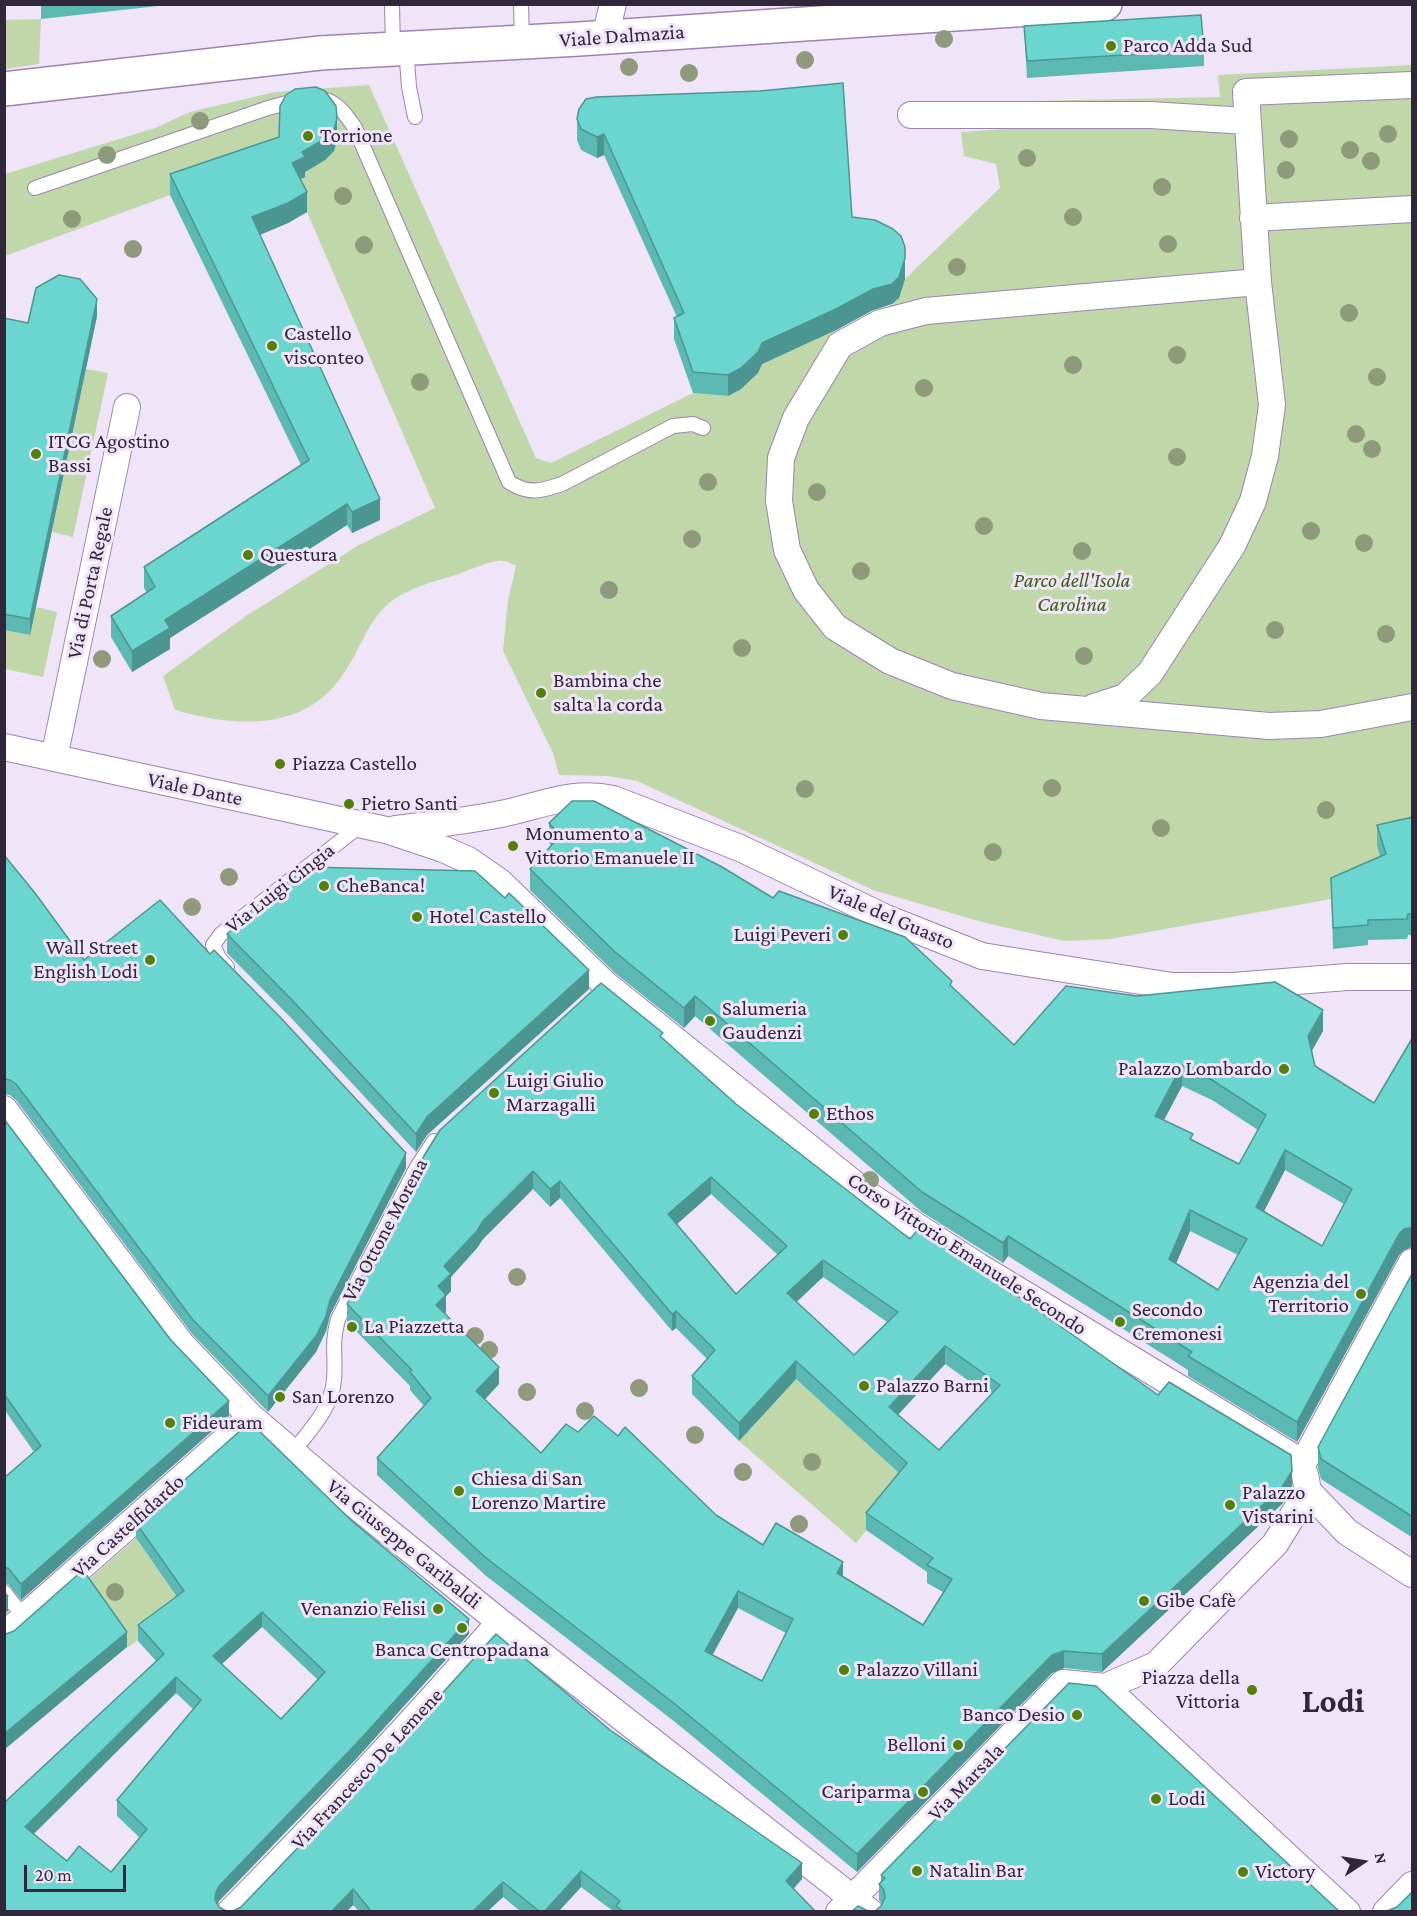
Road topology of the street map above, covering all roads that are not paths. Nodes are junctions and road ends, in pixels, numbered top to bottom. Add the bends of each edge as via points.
1 (392, 4) edge
2 (521, 4) edge
3 (613, 4) edge
4 (1105, 4) edge
5 (604, 37) junction
6 (522, 41) junction
7 (400, 48) junction
8 (141, 75) junction
9 (1413, 84) edge
10 (4, 89) edge
11 (4, 109) edge
12 (911, 115) dead end
13 (415, 117) dead end
14 (1247, 121) junction
15 (35, 188) dead end
16 (1413, 209) edge
17 (1253, 218) junction
18 (1258, 282) junction
19 (127, 407) dead end
20 (703, 428) dead end
21 (1413, 707) edge
22 (1082, 711) junction
23 (4, 747) edge
24 (54, 758) junction
25 (361, 824) junction
26 (386, 830) junction
27 (234, 974) edge
28 (1413, 977) edge
29 (4, 1109) edge
30 (442, 1134) edge
31 (1413, 1262) edge
32 (251, 1417) junction
33 (292, 1452) junction
34 (1303, 1463) junction
35 (1308, 1491) junction
36 (1413, 1574) edge
37 (4, 1592) edge
38 (33, 1611) junction
39 (500, 1623) junction
40 (4, 1635) edge
41 (1105, 1687) junction
42 (1413, 1885) edge
43 (854, 1907) edge
44 (230, 1911) edge
45 (1347, 1911) edge
46 (1386, 1911) edge

1 - 7 lane
2 - 6 lane
3 - 5 street
4 - 5 street, Viale Dalmazia
5 - 6 street, Viale Dalmazia
6 - 7 street, Viale Dalmazia
7 - 8 street, Viale Dalmazia via 320,53
7 - 13 lane
8 - 10 street, Viale Dalmazia
8 - 11 street, Viale Dalmazia
9 - 14 street via 1246,92
12 - 14 street via 1150,115
14 - 17 street
15 - 20 lane via 285,102 329,100 355,128 509,482 529,491 550,488 673,426 693,424
16 - 17 street
17 - 18 street
18 - 22 street via 1272,405 1265,456 1253,501 1232,546 1150,673 1125,697
18 - 22 street via 926,311 880,323 840,345 796,418 781,458 779,501 788,550 806,590 835,627 890,661 952,686
19 - 24 street, Via di Porta Regale
21 - 22 street via 1321,724 1269,726
23 - 24 street, Viale Dante
24 - 25 street, Viale Dante
25 - 26 street, Viale Dante
25 - 27 lane, Via Luigi Cingia via 221,934 213,945
26 - 28 street, Viale del Guasto via 464,821 594,795 614,799 740,849 886,918 982,956 1173,986
26 - 34 street, Corso Vittorio Emanuele Secondo via 468,860 500,882 605,984 868,1195
29 - 32 street, Via Giuseppe Garibaldi via 182,1345
30 - 33 lane, Via Ottone Morena via 413,1163 338,1319 332,1343 332,1392 319,1418
31 - 34 street
32 - 33 street, Via Giuseppe Garibaldi
32 - 38 street, Via Castelfidardo
33 - 39 street, Via Giuseppe Garibaldi
34 - 35 street
35 - 36 street via 1347,1532
35 - 41 street via 1275,1544 1156,1665
37 - 38 lane via 19,1610
38 - 40 street, Via Castelfidardo
39 - 43 street, Via Giuseppe Garibaldi
39 - 44 street, Via Francesco De Lemene via 341,1798
41 - 43 street, Via Marsala via 1063,1683
41 - 45 street
42 - 46 street

